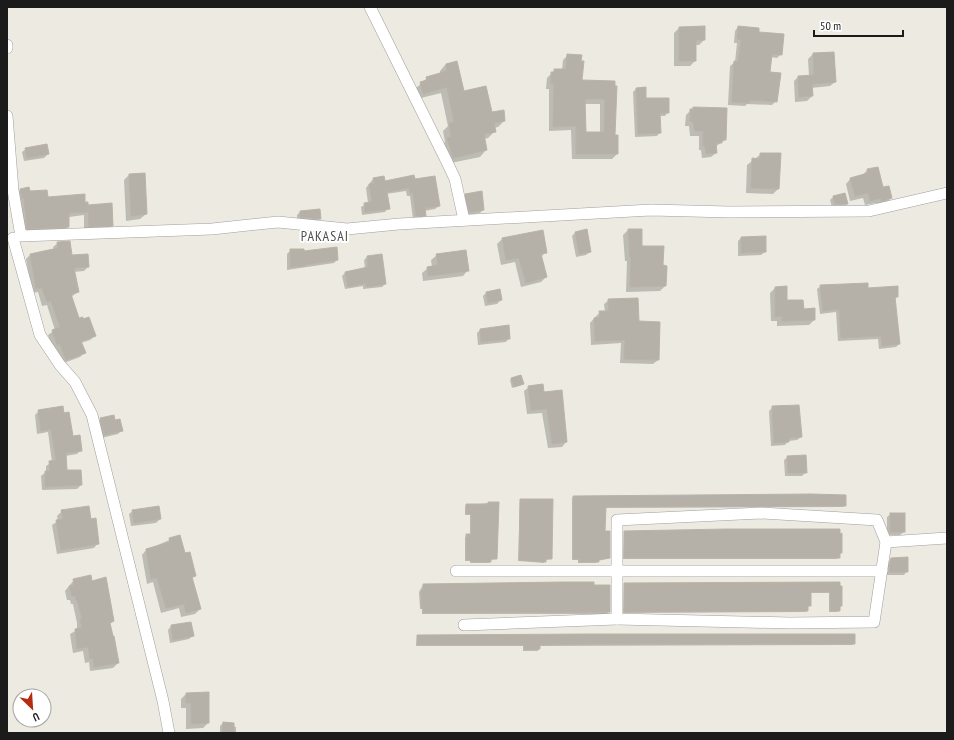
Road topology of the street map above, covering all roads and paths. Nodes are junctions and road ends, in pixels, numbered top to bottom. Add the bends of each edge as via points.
1 (370, 7) edge
2 (7, 44) edge
3 (7, 48) edge
4 (7, 116) edge
5 (947, 193) edge
6 (464, 220) junction
7 (14, 238) edge
8 (947, 538) edge
9 (886, 542) junction
10 (456, 571) dead end
11 (882, 571) junction
12 (617, 572) junction
13 (617, 619) junction
14 (464, 625) dead end
15 (169, 733) edge

1 - 6 street via 455,179
2 - 3 street
4 - 7 street
5 - 6 street via 869,211 651,210
6 - 7 street via 347,229 278,222 212,229
7 - 15 street via 40,335 75,382 92,415 160,686
8 - 9 street
9 - 11 street
9 - 12 street via 877,520 761,513 617,520
10 - 12 street
11 - 12 street
11 - 13 street via 874,622
12 - 13 street
13 - 14 street

